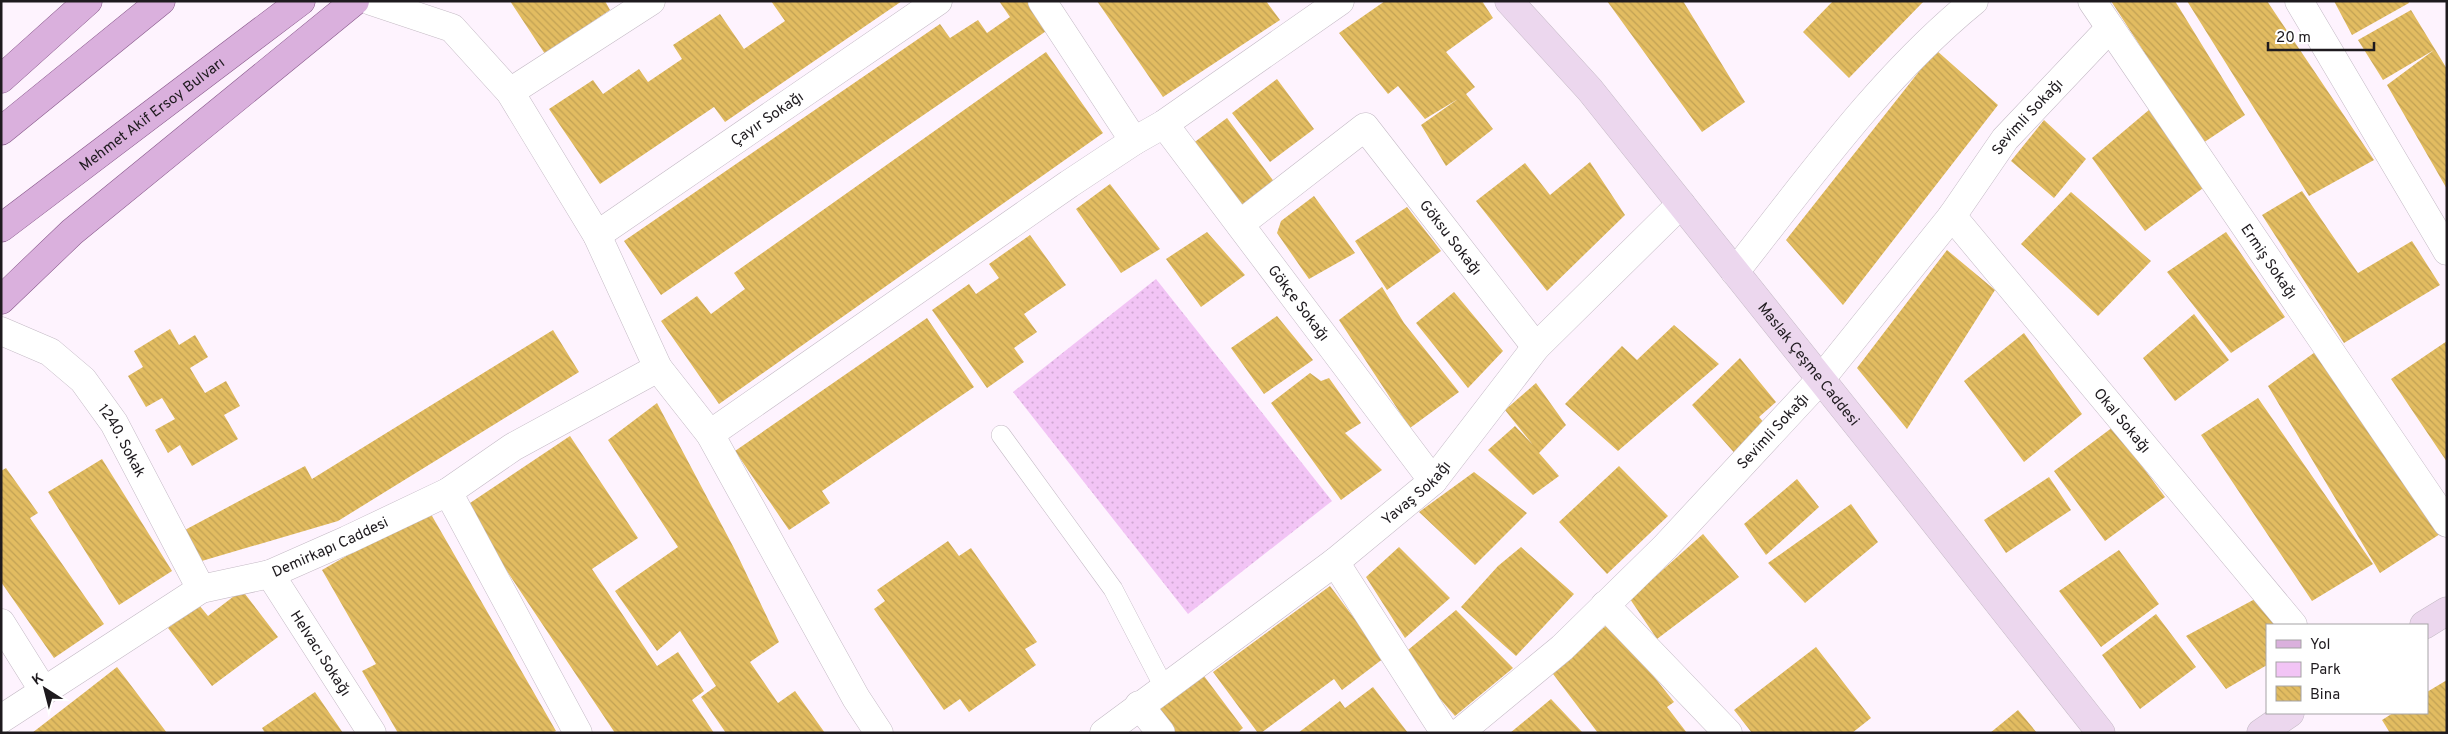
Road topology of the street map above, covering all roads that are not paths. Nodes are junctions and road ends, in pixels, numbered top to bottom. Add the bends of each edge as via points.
1 (88, 1) edge
2 (161, 1) edge
3 (301, 1) edge
4 (356, 1) edge
5 (371, 1) edge
6 (650, 1) edge
7 (938, 1) edge
8 (1042, 1) edge
9 (1340, 1) edge
10 (1509, 1) edge
11 (1974, 1) edge
12 (2092, 1) edge
13 (2299, 1) edge
14 (2110, 28) junction
15 (1, 78) edge
16 (510, 92) junction
17 (1164, 124) junction
18 (1, 131) edge
19 (1134, 141) junction
20 (1681, 204) junction
21 (1952, 216) junction
22 (1240, 224) junction
23 (1, 228) edge
24 (597, 235) junction
25 (2447, 251) edge
26 (1735, 272) junction
27 (1, 300) edge
28 (1, 331) edge
29 (1536, 347) junction
30 (658, 368) junction
31 (1821, 379) junction
32 (710, 434) junction
33 (1001, 435) dead end
34 (1433, 481) junction
35 (448, 492) junction
36 (2447, 523) edge
37 (1335, 562) junction
38 (270, 574) junction
39 (201, 589) junction
40 (1605, 605) junction
41 (2447, 611) edge
42 (1, 623) edge
43 (2292, 624) edge
44 (2426, 624) edge
45 (1164, 687) junction
46 (43, 690) junction
47 (1139, 705) junction
48 (2289, 714) edge
49 (1, 719) edge
50 (372, 733) edge
51 (578, 733) edge
52 (879, 733) edge
53 (1104, 733) edge
54 (1161, 733) edge
55 (1445, 733) edge
56 (1458, 733) edge
57 (1728, 733) edge
58 (2100, 733) edge
59 (2261, 733) edge

1 - 15 main road
2 - 18 main road
3 - 23 main road, Mehmet Akif Ersoy Bulvarı
4 - 27 main road via 72,232
5 - 16 street via 452,28
6 - 16 street
7 - 24 street, Çayır Sokağı
8 - 19 street
9 - 17 street
10 - 20 street, Maslak Çeşme Caddesi via 1590,90
11 - 26 street via 1949,22 1858,116
12 - 14 street, Ermiş Sokağı
13 - 25 street
14 - 21 street, Sevimli Sokağı via 2005,139
14 - 36 street, Ermiş Sokağı
16 - 24 street
17 - 19 street
17 - 22 street, Gökçe Sokağı
19 - 32 street
20 - 26 street, Maslak Çeşme Caddesi
20 - 29 street, Yavaş Sokağı
21 - 31 street, Sevimli Sokağı
21 - 43 street, Okal Sokağı
22 - 29 street, Göksu Sokağı via 1365,127
22 - 34 street, Gökçe Sokağı
24 - 30 street
26 - 31 street, Maslak Çeşme Caddesi
28 - 39 street, 1240. Sokak via 50,352 83,380 114,423
29 - 34 street, Yavaş Sokağı
30 - 32 street
30 - 35 street, Demirkapı Caddesi via 513,447
31 - 40 street, Sevimli Sokağı via 1665,547
31 - 58 street, Maslak Çeşme Caddesi
32 - 52 street via 856,698
33 - 45 lane via 1112,589
34 - 37 street, Yavaş Sokağı
35 - 38 street, Demirkapı Caddesi
35 - 51 street
37 - 45 street, Yavaş Sokağı
37 - 55 street
38 - 39 street, Demirkapı Caddesi
38 - 50 street, Helvacı Sokağı
39 - 46 street, Demirkapı Caddesi
40 - 56 street, Sevimli Sokağı via 1562,648
40 - 57 street
41 - 44 street
42 - 46 street
45 - 47 street, Yavaş Sokağı
46 - 49 street, Demirkapı Caddesi
47 - 53 street, Yavaş Sokağı
47 - 54 street
48 - 59 street

